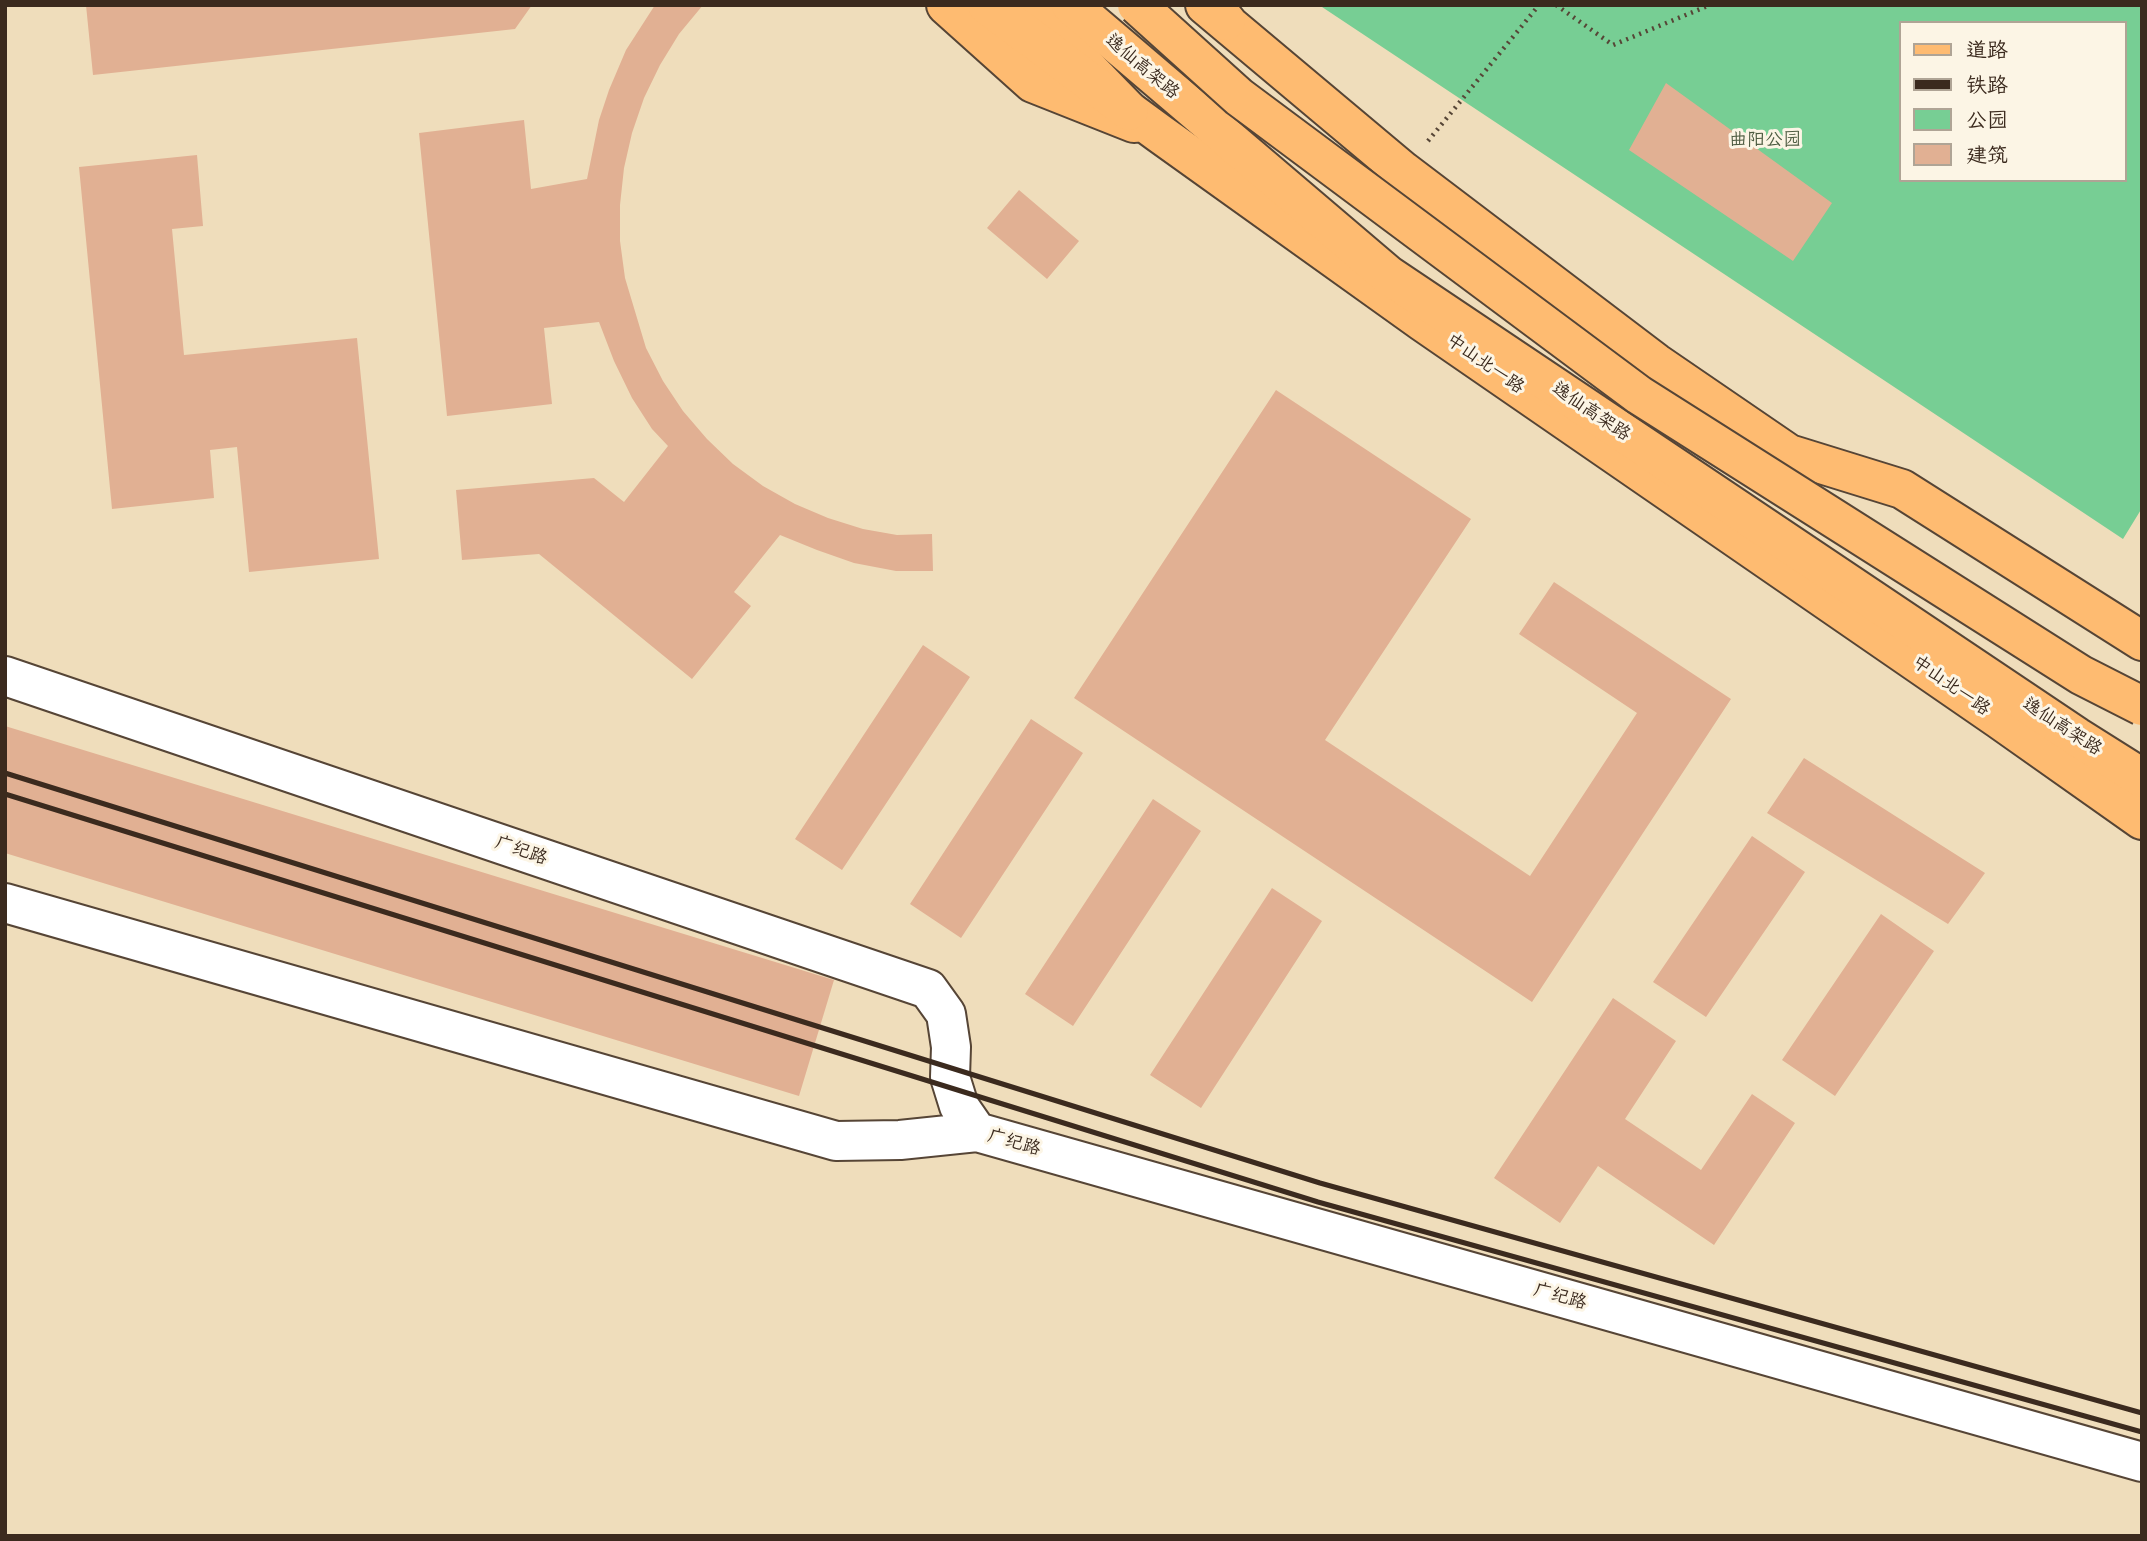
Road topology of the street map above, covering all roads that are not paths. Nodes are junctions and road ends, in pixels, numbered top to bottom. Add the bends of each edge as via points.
1 (946, 5) edge
2 (987, 5) edge
3 (1026, 5) edge
4 (1070, 5) edge
5 (1137, 5) edge
6 (1214, 9) edge
7 (1144, 122) junction
8 (1789, 454) junction
9 (2142, 641) edge
10 (5, 676) edge
11 (2142, 706) edge
12 (2000, 719) junction
13 (2142, 726) edge
14 (2142, 778) edge
15 (2142, 786) edge
16 (2142, 820) edge
17 (5, 903) edge
18 (977, 1132) junction
19 (2142, 1462) edge

1 - 7 main road via 1032,83
2 - 7 main road
3 - 7 main road, 中山北一路
4 - 14 main road, 逸仙高架路 via 1388,275
5 - 11 main road, bridge via 1239,97 1639,395 2081,675
6 - 8 main road via 1403,171 1656,363
7 - 12 main road, 中山北一路 via 1423,322
8 - 9 main road via 1902,489
8 - 13 main road via 1831,501
10 - 18 street, 广纪路 via 928,989 946,1014 950,1077 959,1105
12 - 15 main road, 中山北一路
12 - 16 main road, 中山北一路
17 - 18 street, 广纪路 via 836,1141
18 - 19 street, 广纪路

